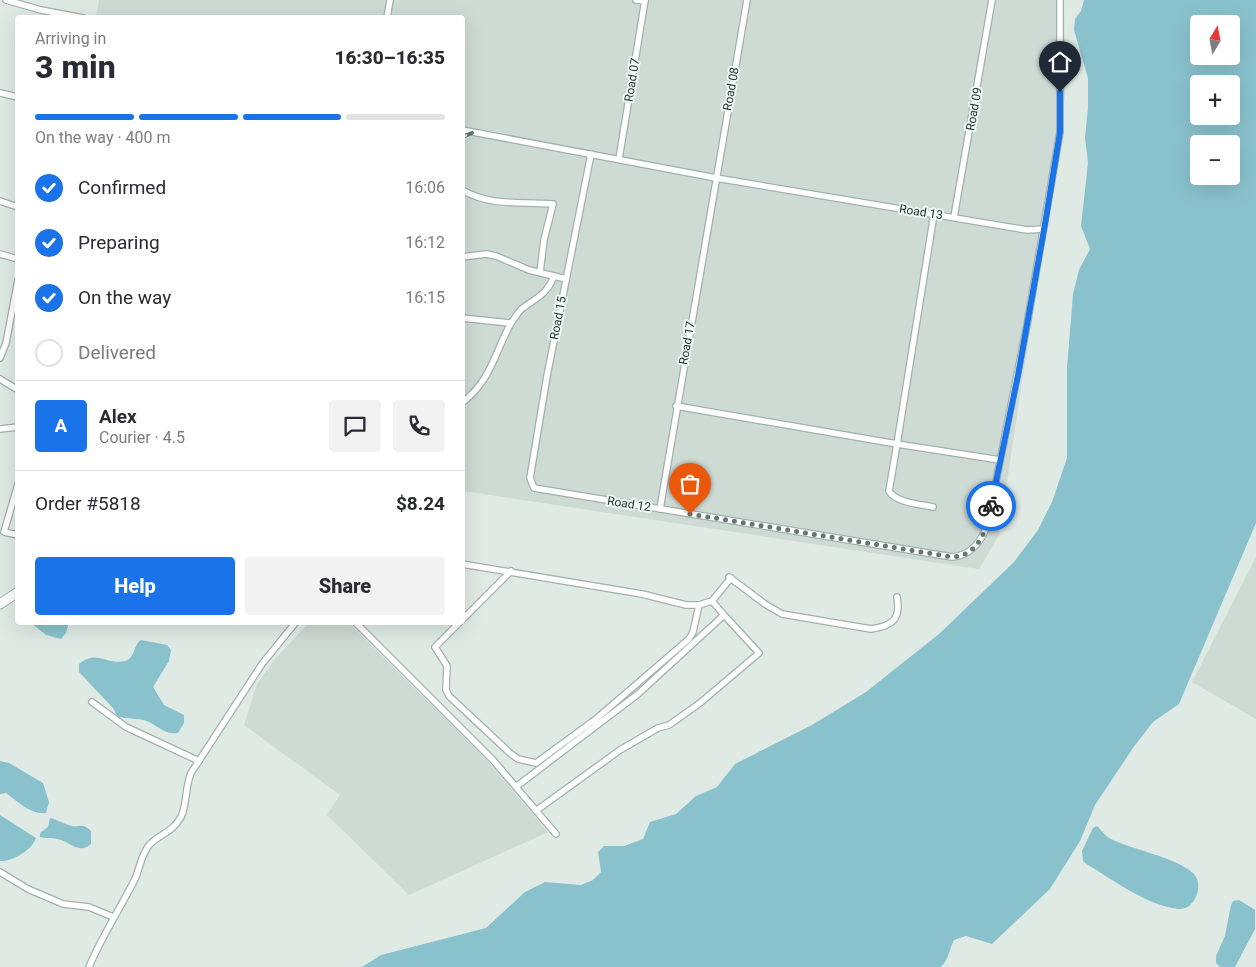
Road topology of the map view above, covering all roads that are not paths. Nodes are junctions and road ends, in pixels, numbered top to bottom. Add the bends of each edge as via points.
1 (6, 0) edge
2 (390, 0) edge
3 (636, 0) edge
4 (747, 0) edge
5 (992, 0) edge
6 (1060, 0) edge
7 (645, 1) edge
8 (70, 15) edge
9 (388, 15) edge
10 (0, 93) edge
11 (15, 96) edge
12 (465, 131) edge
13 (590, 154) junction
14 (619, 159) junction
15 (716, 178) junction
16 (465, 192) edge
17 (0, 201) edge
18 (15, 206) edge
19 (934, 214) junction
20 (954, 217) junction
21 (1042, 230) junction
22 (0, 254) edge
23 (15, 258) edge
24 (465, 258) edge
25 (540, 272) junction
26 (554, 276) junction
27 (566, 279) junction
28 (15, 296) edge
29 (465, 318) edge
30 (511, 323) junction
31 (0, 358) edge
32 (0, 379) edge
33 (15, 387) edge
34 (465, 400) edge
35 (676, 406) junction
36 (15, 427) edge
37 (0, 429) edge
38 (897, 444) junction
39 (1000, 460) junction
40 (530, 483) joint
41 (15, 494) edge
42 (933, 507) dead end
43 (660, 509) junction
44 (15, 534) edge
45 (465, 564) edge
46 (511, 571) junction
47 (15, 594) edge
48 (897, 597) dead end
49 (712, 601) junction
50 (0, 604) edge
51 (699, 605) junction
52 (724, 615) junction
53 (465, 617) edge
54 (294, 625) edge
55 (359, 625) edge
56 (457, 625) edge
57 (92, 702) dead end
58 (199, 761) junction
59 (517, 786) junction
60 (537, 810) junction
61 (556, 834) dead end
62 (0, 872) edge
63 (113, 917) junction
64 (88, 967) edge

1 - 8 street
2 - 9 street
3 - 7 street
4 - 15 street, Road 08
5 - 20 street, Road 09
6 - 21 street via 1060,132
7 - 14 street, Road 07
10 - 11 street
12 - 13 street, Road 13
13 - 14 street, Road 13
13 - 27 street, Road 15
14 - 15 street, Road 13
15 - 19 street, Road 13
15 - 35 street, Road 17
16 - 25 street via 494,202 553,204
17 - 18 street
19 - 20 street, Road 13
19 - 38 street
20 - 21 street, Road 13
21 - 39 street via 1028,325
22 - 23 street
24 - 25 street via 486,254
25 - 26 street
26 - 27 street
26 - 30 street via 546,291 524,307
27 - 40 street, Road 15
28 - 31 street
29 - 30 street
30 - 34 street via 483,384
32 - 33 street
35 - 38 street
35 - 43 street, Road 17
36 - 37 street
38 - 39 street
38 - 42 street via 891,495
39 - 43 street, Road 12 via 985,532 966,554 952,557
40 - 43 street, Road 12 via 534,488
41 - 44 street via 4,532
45 - 46 street
46 - 51 street
46 - 53 street
47 - 50 street
48 - 49 street via 899,609 896,618 883,628 871,629 782,614 730,578
49 - 51 street
49 - 52 street
51 - 56 street via 689,639 609,708 536,763 511,754 449,696 447,666 435,646
52 - 59 street via 638,694
52 - 60 street via 759,653 735,676 669,725 620,750
54 - 58 street via 262,664
55 - 59 street
57 - 58 street via 126,727
58 - 63 street via 188,781 181,816 171,831 150,844 124,901
59 - 60 street
60 - 61 street
62 - 63 street via 63,904 89,907
63 - 64 street

